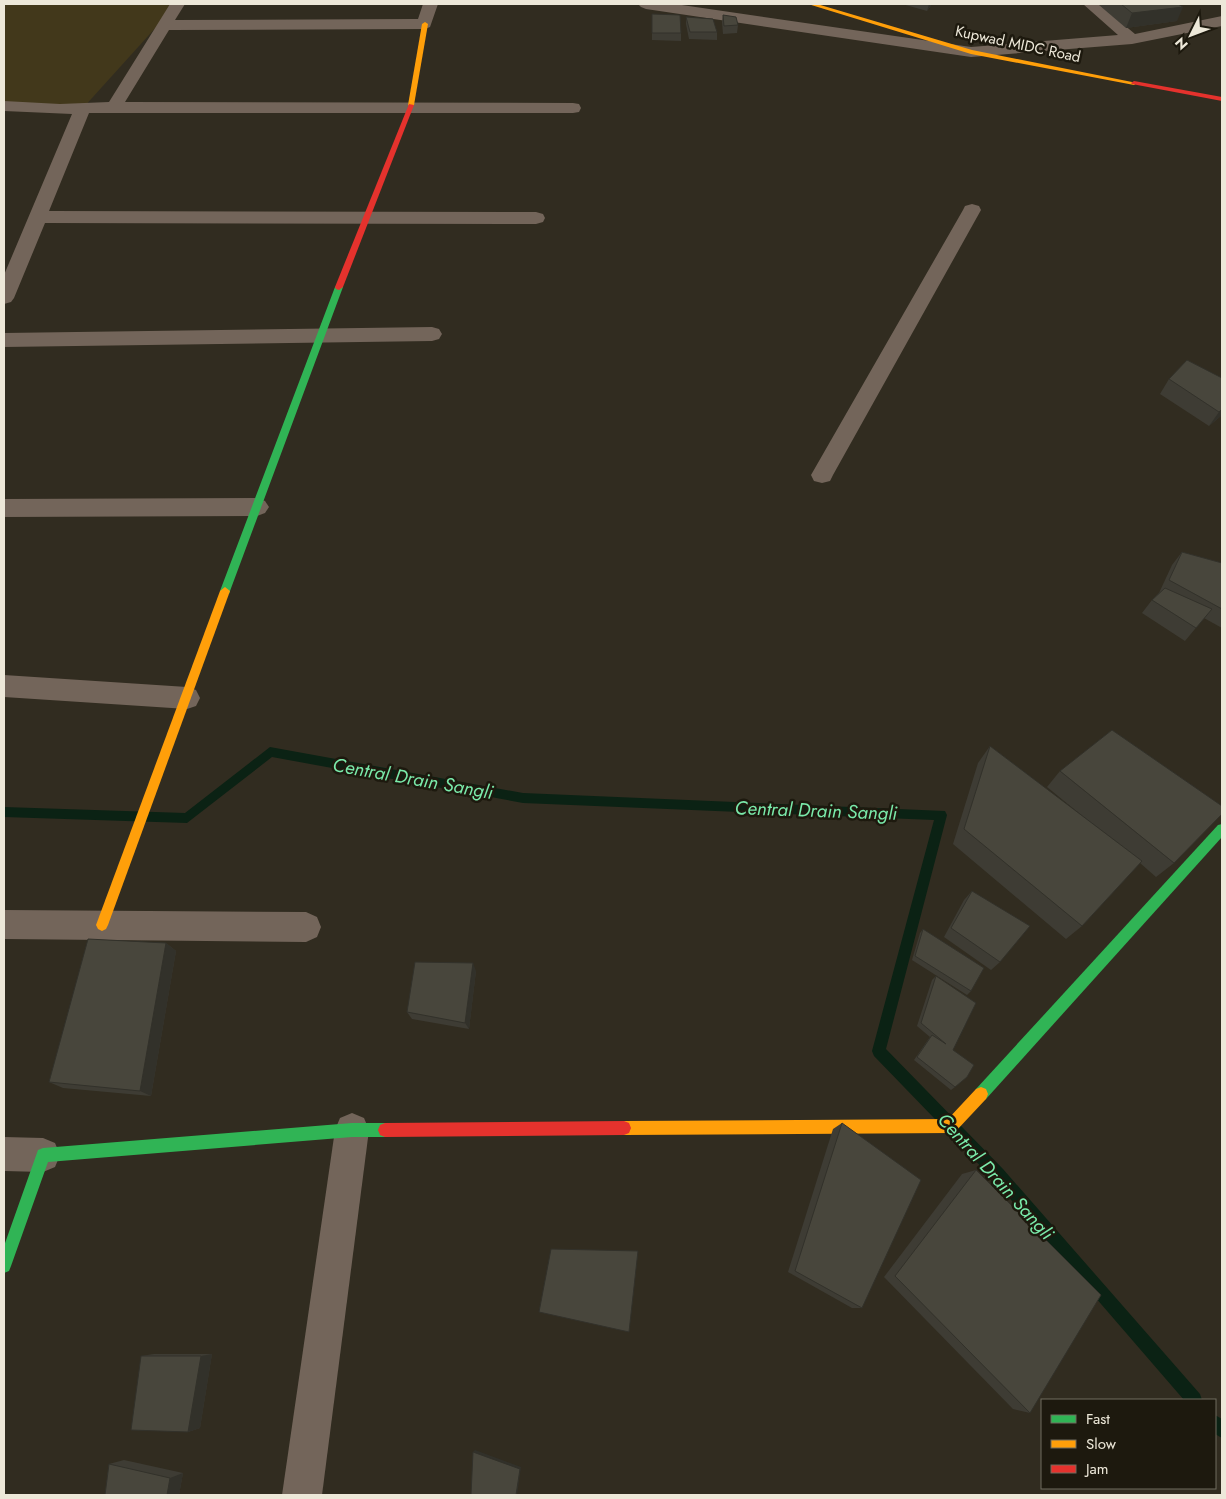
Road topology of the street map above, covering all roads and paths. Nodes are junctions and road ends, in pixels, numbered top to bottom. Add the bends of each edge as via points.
1 (178, 4) edge
2 (430, 4) edge
3 (646, 4) edge
4 (811, 4) edge
5 (1090, 4) edge
6 (1222, 21) edge
7 (425, 24) junction
8 (164, 25) junction
9 (1132, 39) junction
10 (971, 52) junction
11 (1222, 99) edge
12 (4, 106) edge
13 (114, 107) junction
14 (83, 108) junction
15 (573, 108) dead end
16 (410, 109) junction
17 (972, 210) dead end
18 (37, 217) junction
19 (367, 218) junction
20 (536, 218) dead end
21 (4, 298) edge
22 (432, 334) dead end
23 (320, 336) junction
24 (4, 340) edge
25 (822, 475) dead end
26 (257, 507) junction
27 (4, 508) edge
28 (4, 686) edge
29 (187, 698) junction
30 (1222, 829) edge
31 (4, 924) edge
32 (102, 925) junction
33 (306, 927) dead end
34 (352, 1130) junction
35 (4, 1154) edge
36 (43, 1155) junction
37 (4, 1266) edge
38 (302, 1495) edge

1 - 8 street
2 - 7 street
3 - 10 street
4 - 10 street, Kupwad MIDC Road
5 - 9 street
6 - 9 street
7 - 8 street
7 - 16 street
8 - 13 street
9 - 10 street
10 - 11 street, Kupwad MIDC Road
12 - 14 street
13 - 14 street
13 - 16 street
14 - 18 street
15 - 16 street
16 - 19 street
17 - 25 street
18 - 19 street
18 - 21 street
19 - 20 street
19 - 23 street
22 - 23 street
23 - 24 street
23 - 26 street
26 - 27 street
26 - 29 street
28 - 29 street
29 - 32 street
30 - 34 street via 951,1126
31 - 32 street
32 - 33 street
34 - 36 street
34 - 38 street
35 - 36 street
36 - 37 street

